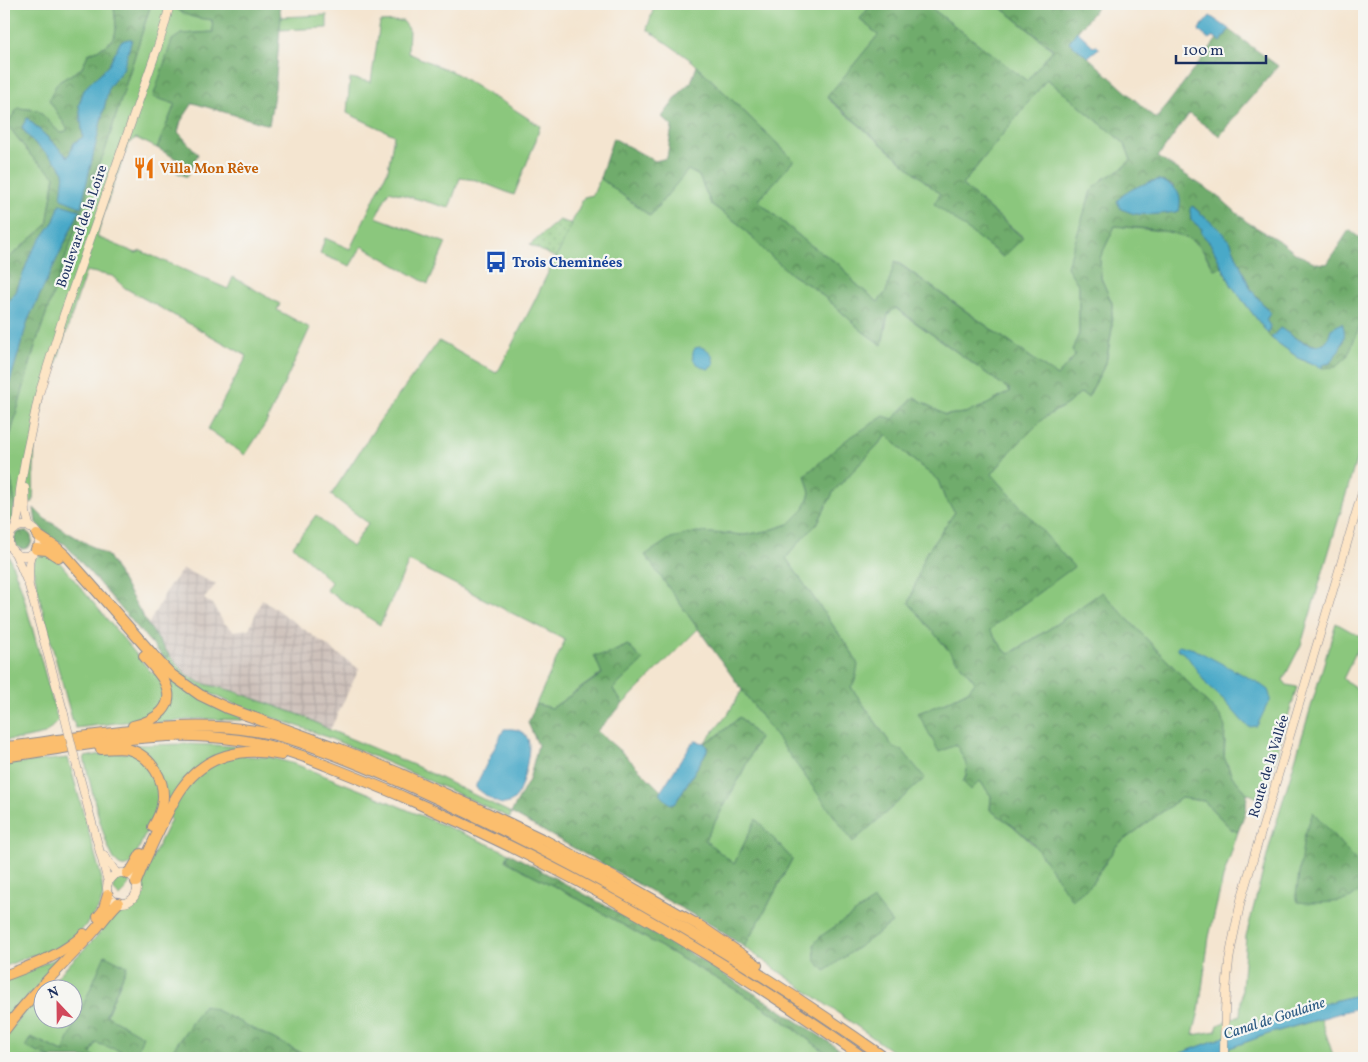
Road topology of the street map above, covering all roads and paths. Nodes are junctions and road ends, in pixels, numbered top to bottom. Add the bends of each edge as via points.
1 (170, 4) edge
2 (25, 460) junction
3 (1364, 486) edge
4 (15, 529) junction
5 (34, 532) junction
6 (34, 552) junction
7 (15, 553) junction
8 (29, 586) junction
9 (62, 740) junction
10 (4, 747) edge
11 (55, 750) junction
12 (4, 757) edge
13 (323, 764) junction
14 (101, 850) junction
15 (122, 874) junction
16 (108, 882) junction
17 (136, 882) junction
18 (108, 895) junction
19 (118, 903) junction
20 (4, 976) edge
21 (831, 1020) junction
22 (4, 1031) edge
23 (864, 1058) edge
24 (885, 1058) edge
25 (1224, 1058) edge

1 - 2 main road, Boulevard de la Loire via 51,354
2 - 4 main road, Boulevard de la Loire
2 - 5 main road, Boulevard de la Loire via 26,513
3 - 25 main road, Route de la Vallée via 1241,900 1226,989
4 - 5 main road via 23,526
4 - 7 main road via 9,543
5 - 6 main road via 38,540
5 - 21 highway via 62,552 160,664 192,690 218,704 400,773 546,841 700,926 827,1013
6 - 7 main road via 23,556
6 - 8 main road via 29,563
6 - 9 highway via 47,550 60,559 160,675 168,693 164,710 148,722
7 - 8 main road
8 - 14 main road, bridge
9 - 10 highway
9 - 21 highway via 196,726 255,731 309,745 473,815 568,863 703,939
11 - 12 highway
11 - 13 highway via 141,738 197,736 261,743
11 - 15 highway via 122,748 142,756 154,767 163,789 160,812 137,862
13 - 17 highway via 313,765 291,757 250,751 210,762 188,780 175,798
13 - 23 highway via 442,814 574,879 726,966
14 - 15 main road
14 - 16 main road
15 - 16 main road via 113,876
15 - 17 main road
16 - 18 main road
17 - 19 main road via 134,898 127,903
18 - 19 main road
18 - 20 highway via 103,910 68,948
19 - 22 highway via 27,1001
21 - 24 highway

